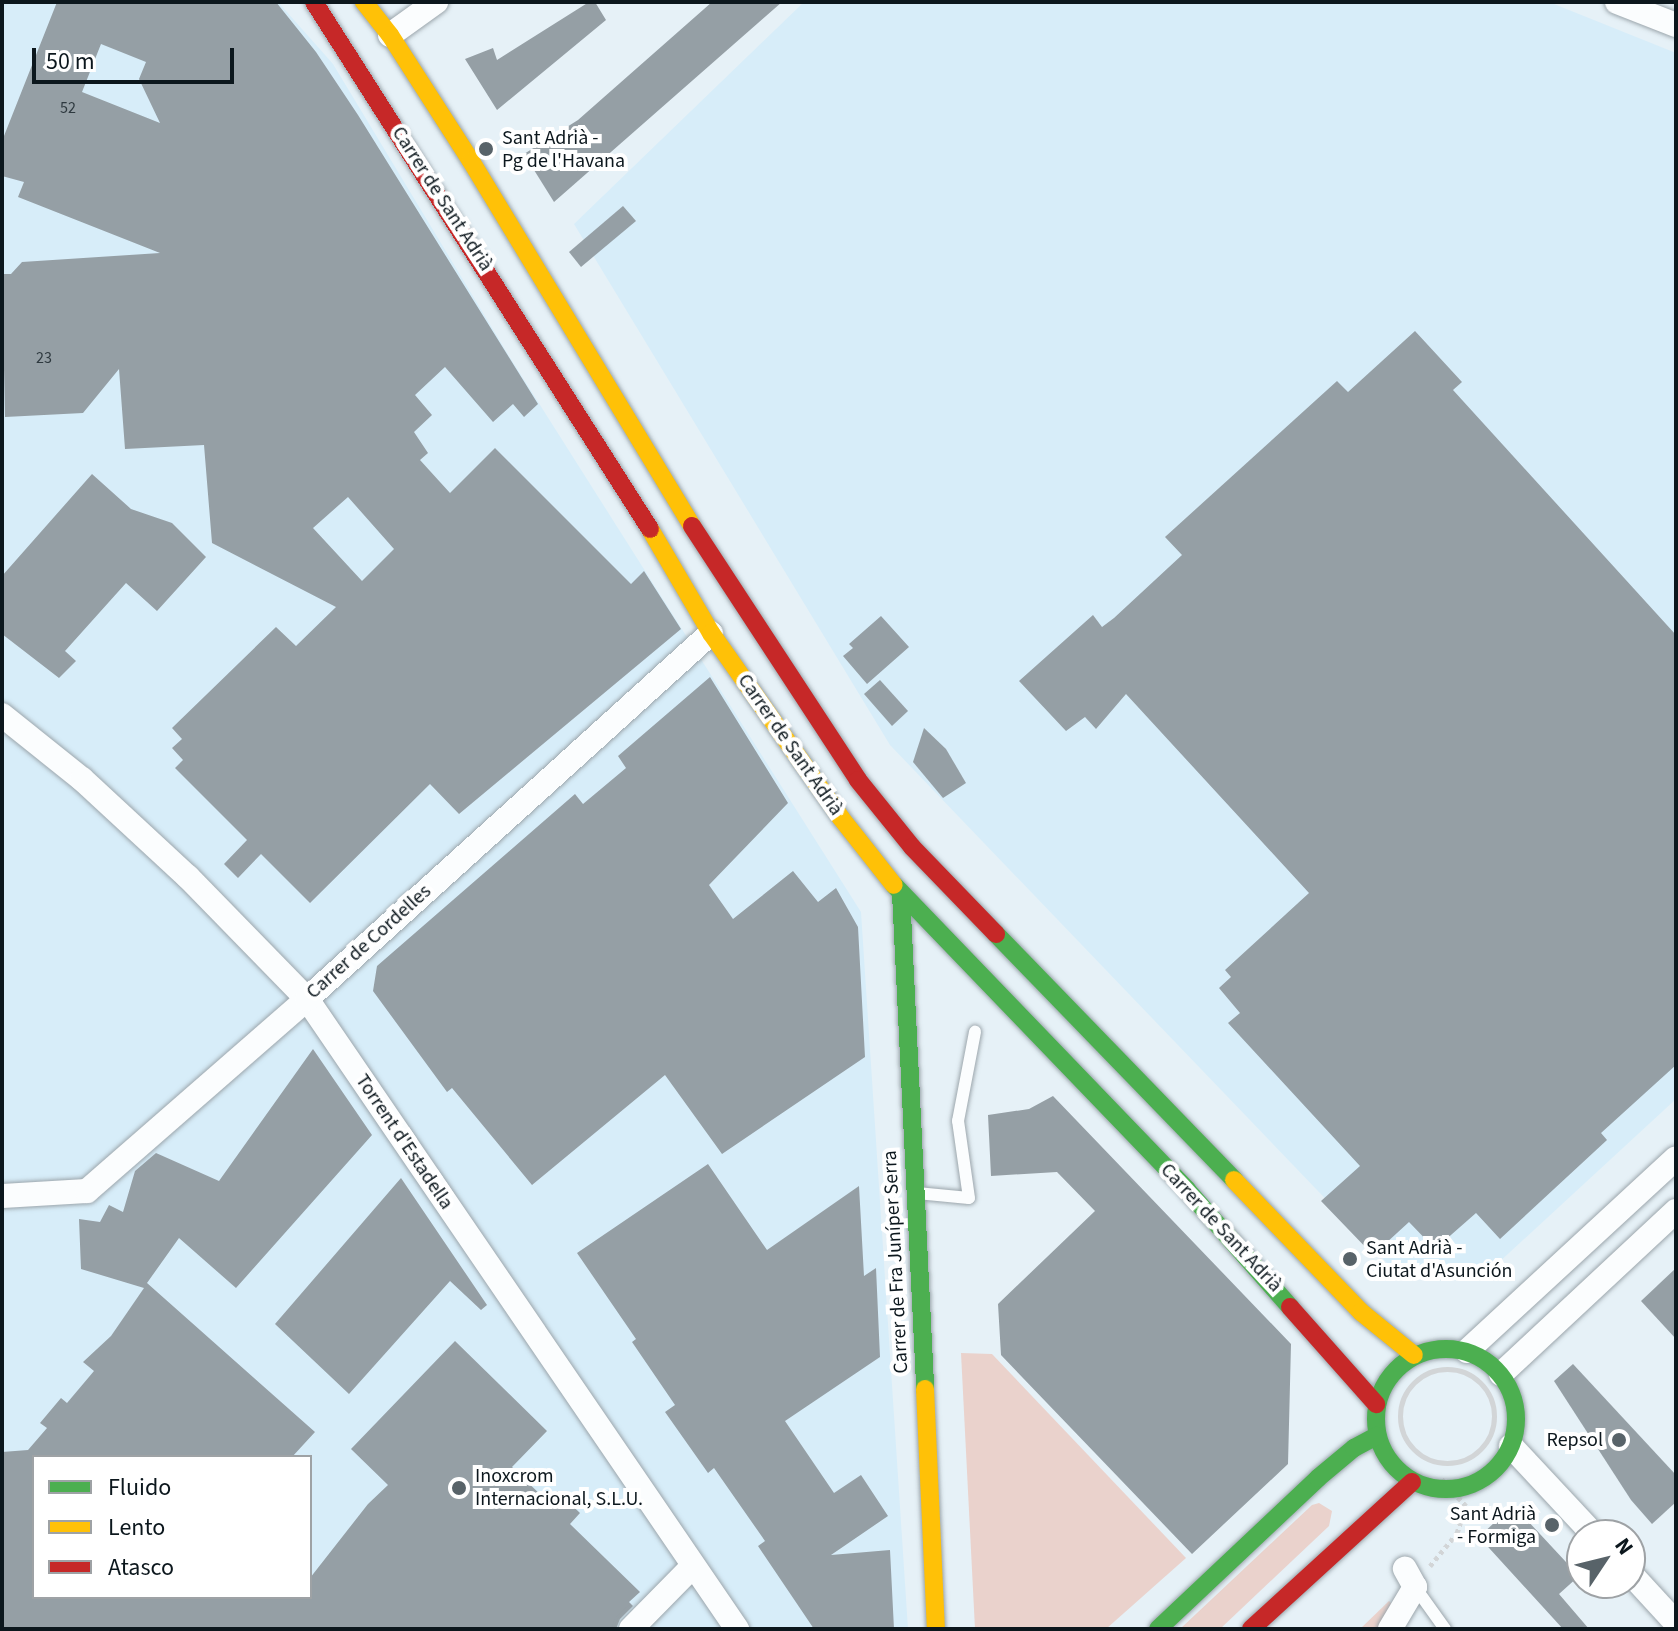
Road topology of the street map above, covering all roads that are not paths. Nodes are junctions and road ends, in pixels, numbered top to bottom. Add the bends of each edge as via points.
1 (314, 2) edge
2 (364, 2) edge
3 (436, 2) edge
4 (1617, 2) edge
5 (1670, 16) edge
6 (390, 35) junction
7 (354, 60) junction
8 (711, 633) junction
9 (2, 715) edge
10 (901, 893) junction
11 (307, 999) junction
12 (975, 1032) dead end
13 (1676, 1158) edge
14 (915, 1193) junction
15 (2, 1196) edge
16 (1676, 1211) edge
17 (1467, 1351) junction
18 (1414, 1355) junction
19 (1501, 1374) junction
20 (1376, 1404) junction
21 (1377, 1436) junction
22 (1511, 1446) junction
23 (1412, 1482) junction
24 (1579, 1519) edge
25 (693, 1566) junction
26 (1410, 1578) joint
27 (1646, 1590) edge
28 (1676, 1623) edge
29 (631, 1629) edge
30 (737, 1629) edge
31 (936, 1629) edge
32 (1158, 1629) edge
33 (1251, 1629) edge
34 (1390, 1629) edge
35 (1445, 1629) edge

1 - 7 street, Carrer de Sant Adrià
2 - 6 street, Carrer de Sant Adrià
3 - 6 street
4 - 5 street
6 - 7 street
6 - 18 street, Carrer de Sant Adrià via 656,471 858,780 912,847 1361,1312
7 - 8 street, Carrer de Sant Adrià via 611,463
8 - 10 street, Carrer de Sant Adrià via 841,818
8 - 11 street, Carrer de Cordelles
9 - 11 street, Torrent d'Estadella via 82,779 188,877
10 - 14 street, Carrer de Fra Juníper Serra
10 - 20 street, Carrer de Sant Adrià via 1187,1190
11 - 15 street, Carrer de Cordelles via 87,1191
11 - 25 street, Torrent d'Estadella
12 - 14 lane via 958,1121 969,1198
13 - 17 street
14 - 31 street, Carrer de Fra Juníper Serra
16 - 19 street
17 - 18 street via 1438,1348
17 - 19 street
18 - 20 street via 1391,1373
19 - 22 street via 1515,1404
20 - 21 street
21 - 23 street via 1393,1466
21 - 32 street via 1325,1472
22 - 23 street via 1491,1474 1469,1486
22 - 24 street
23 - 33 street
25 - 29 street
25 - 30 street, Torrent d'Estadella
26 - 34 street
26 - 35 lane
27 - 28 street

